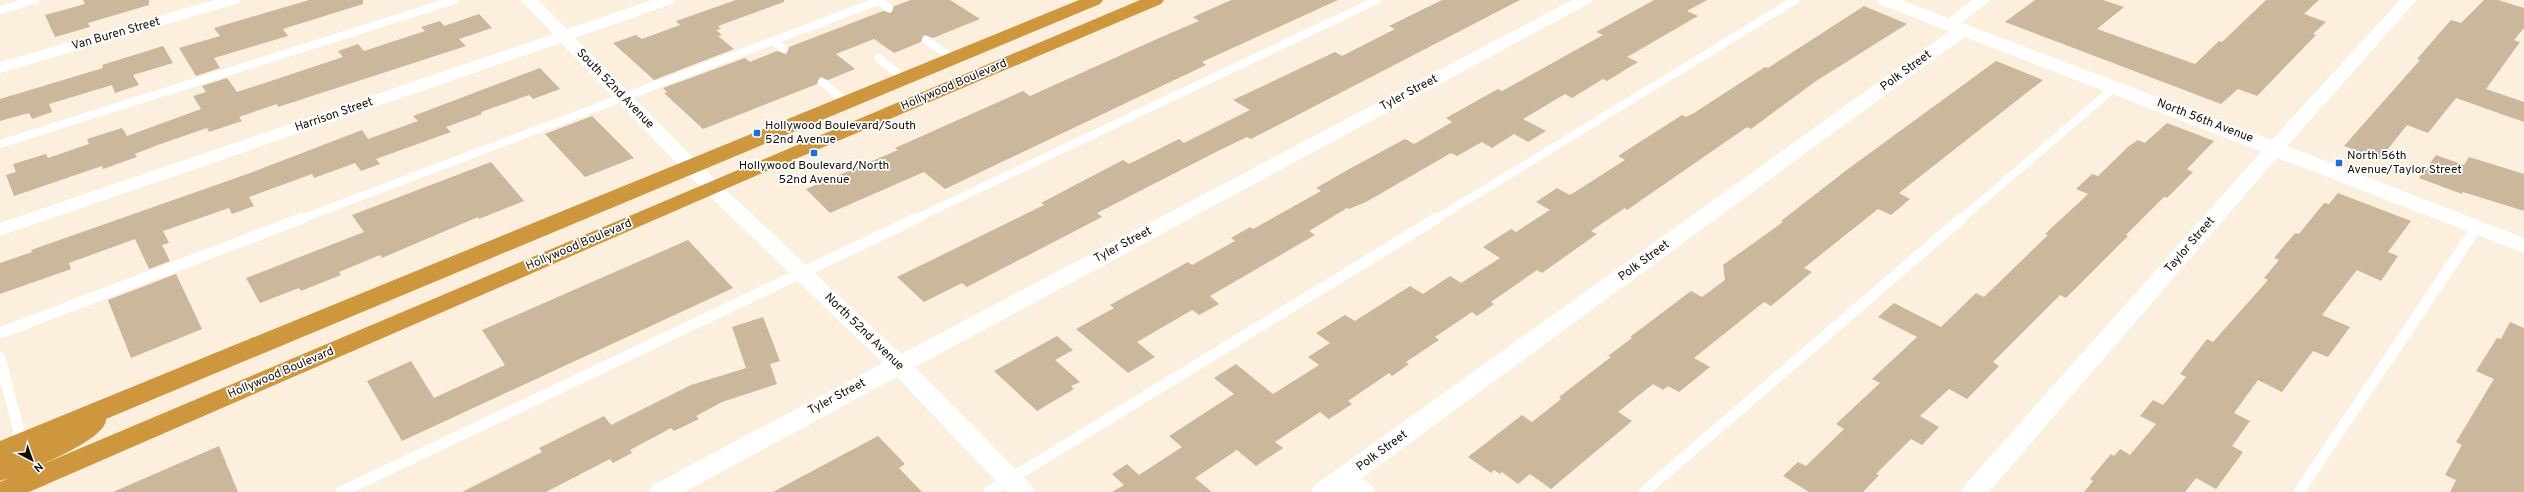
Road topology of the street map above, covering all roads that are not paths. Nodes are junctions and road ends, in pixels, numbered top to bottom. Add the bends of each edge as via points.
1 (35, 0) edge
2 (233, 0) edge
3 (455, 0) edge
4 (529, 0) edge
5 (668, 0) edge
6 (1094, 0) edge
7 (1155, 0) edge
8 (1377, 0) edge
9 (1584, 0) edge
10 (1795, 0) edge
11 (1885, 0) edge
12 (1983, 0) edge
13 (2409, 0) edge
14 (880, 1) edge
15 (889, 8) dead end
16 (0, 10) edge
17 (1957, 27) junction
18 (563, 36) junction
19 (926, 40) dead end
20 (772, 41) junction
21 (784, 49) dead end
22 (878, 58) dead end
23 (952, 58) junction
24 (0, 68) edge
25 (904, 78) junction
26 (822, 82) dead end
27 (2115, 87) junction
28 (623, 97) junction
29 (846, 102) junction
30 (0, 144) edge
31 (2275, 148) junction
32 (701, 177) junction
33 (2477, 228) junction
34 (0, 230) edge
35 (2524, 246) edge
36 (801, 272) junction
37 (0, 333) edge
38 (0, 358) edge
39 (898, 364) junction
40 (109, 408) junction
41 (22, 443) junction
42 (0, 452) edge
43 (0, 471) edge
44 (1354, 485) edge
45 (1016, 486) edge
46 (4, 492) edge
47 (341, 492) edge
48 (662, 492) edge
49 (989, 492) edge
50 (1324, 492) edge
51 (1644, 492) edge
52 (1974, 492) edge
53 (2299, 492) edge

1 - 16 lane
2 - 24 street, Van Buren Street
3 - 30 lane
4 - 18 street, South 52nd Avenue
5 - 18 street, Harrison Street
6 - 23 highway, Hollywood Boulevard
7 - 32 highway, Hollywood Boulevard
8 - 36 lane
9 - 39 street, Tyler Street
10 - 45 lane
11 - 17 street, North 56th Avenue
12 - 17 street, Polk Street
13 - 31 street, Taylor Street
14 - 15 lane
14 - 20 lane
17 - 27 street, North 56th Avenue
17 - 44 street, Polk Street
18 - 28 street, South 52nd Avenue
18 - 34 street, Harrison Street
19 - 23 lane
20 - 21 lane
20 - 28 lane
22 - 25 lane
23 - 25 highway, Hollywood Boulevard
25 - 29 highway, Hollywood Boulevard
26 - 29 lane
27 - 31 street, North 56th Avenue
27 - 51 lane
28 - 32 street, South 52nd Avenue
28 - 37 lane
29 - 32 highway, Hollywood Boulevard
31 - 33 street, North 56th Avenue
31 - 52 street, Taylor Street
32 - 36 street, North 52nd Avenue
32 - 40 highway, Hollywood Boulevard
32 - 46 highway, Hollywood Boulevard
33 - 35 street, North 56th Avenue
33 - 53 lane
36 - 39 street, North 52nd Avenue
36 - 47 lane
38 - 41 lane
39 - 45 street, North 52nd Avenue
39 - 48 street, Tyler Street
40 - 41 highway, Hollywood Boulevard
40 - 43 highway via 70,441
41 - 42 highway, Hollywood Boulevard
44 - 50 street, Polk Street
45 - 49 lane

